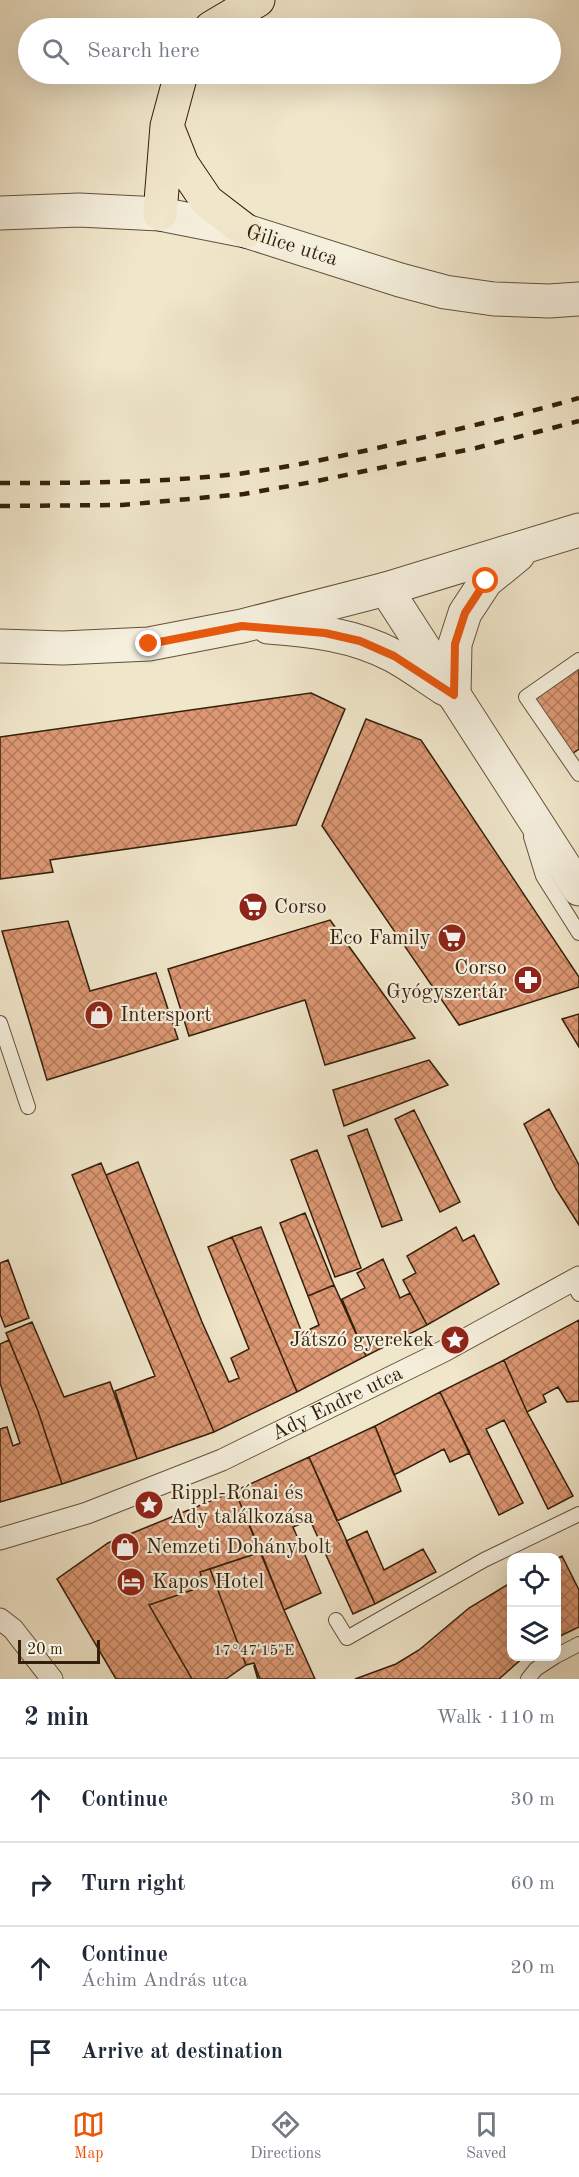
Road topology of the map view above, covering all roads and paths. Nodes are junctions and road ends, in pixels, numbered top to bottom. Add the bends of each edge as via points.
1 (258, 0) edge
2 (228, 18) edge
3 (178, 84) edge
4 (167, 126) junction
5 (0, 213) edge
6 (160, 214) junction
7 (246, 231) junction
8 (579, 299) edge
9 (579, 530) edge
10 (532, 544) junction
11 (386, 589) junction
12 (242, 626) junction
13 (0, 646) edge
14 (579, 660) edge
15 (454, 695) junction
16 (579, 774) edge
17 (517, 792) junction
18 (579, 889) edge
19 (579, 933) edge
20 (0, 1023) edge
21 (28, 1107) dead end
22 (577, 1284) edge
23 (579, 1514) edge
24 (0, 1539) edge
25 (0, 1619) edge
26 (336, 1620) dead end
27 (579, 1644) edge
28 (561, 1653) edge
29 (548, 1661) edge
30 (52, 1679) edge
31 (528, 1679) edge

1 - 2 main road
3 - 4 main road
4 - 6 main road
4 - 7 main road via 182,164 207,201
5 - 6 street, Gilice utca via 79,210
6 - 7 street, Gilice utca
7 - 8 street, Gilice utca via 445,292 494,299
9 - 10 street
10 - 11 street
10 - 15 street via 486,581 465,613 455,644
11 - 12 street
11 - 15 street
12 - 13 street via 149,644
12 - 15 street via 325,633 360,641 394,656
14 - 16 lane via 526,697
15 - 17 street
17 - 18 street
17 - 19 lane via 543,876
20 - 21 lane
22 - 24 street, Ady Endre utca via 222,1460 87,1512
23 - 26 lane via 484,1560 347,1638
25 - 30 street via 13,1629
27 - 28 lane
29 - 31 lane

